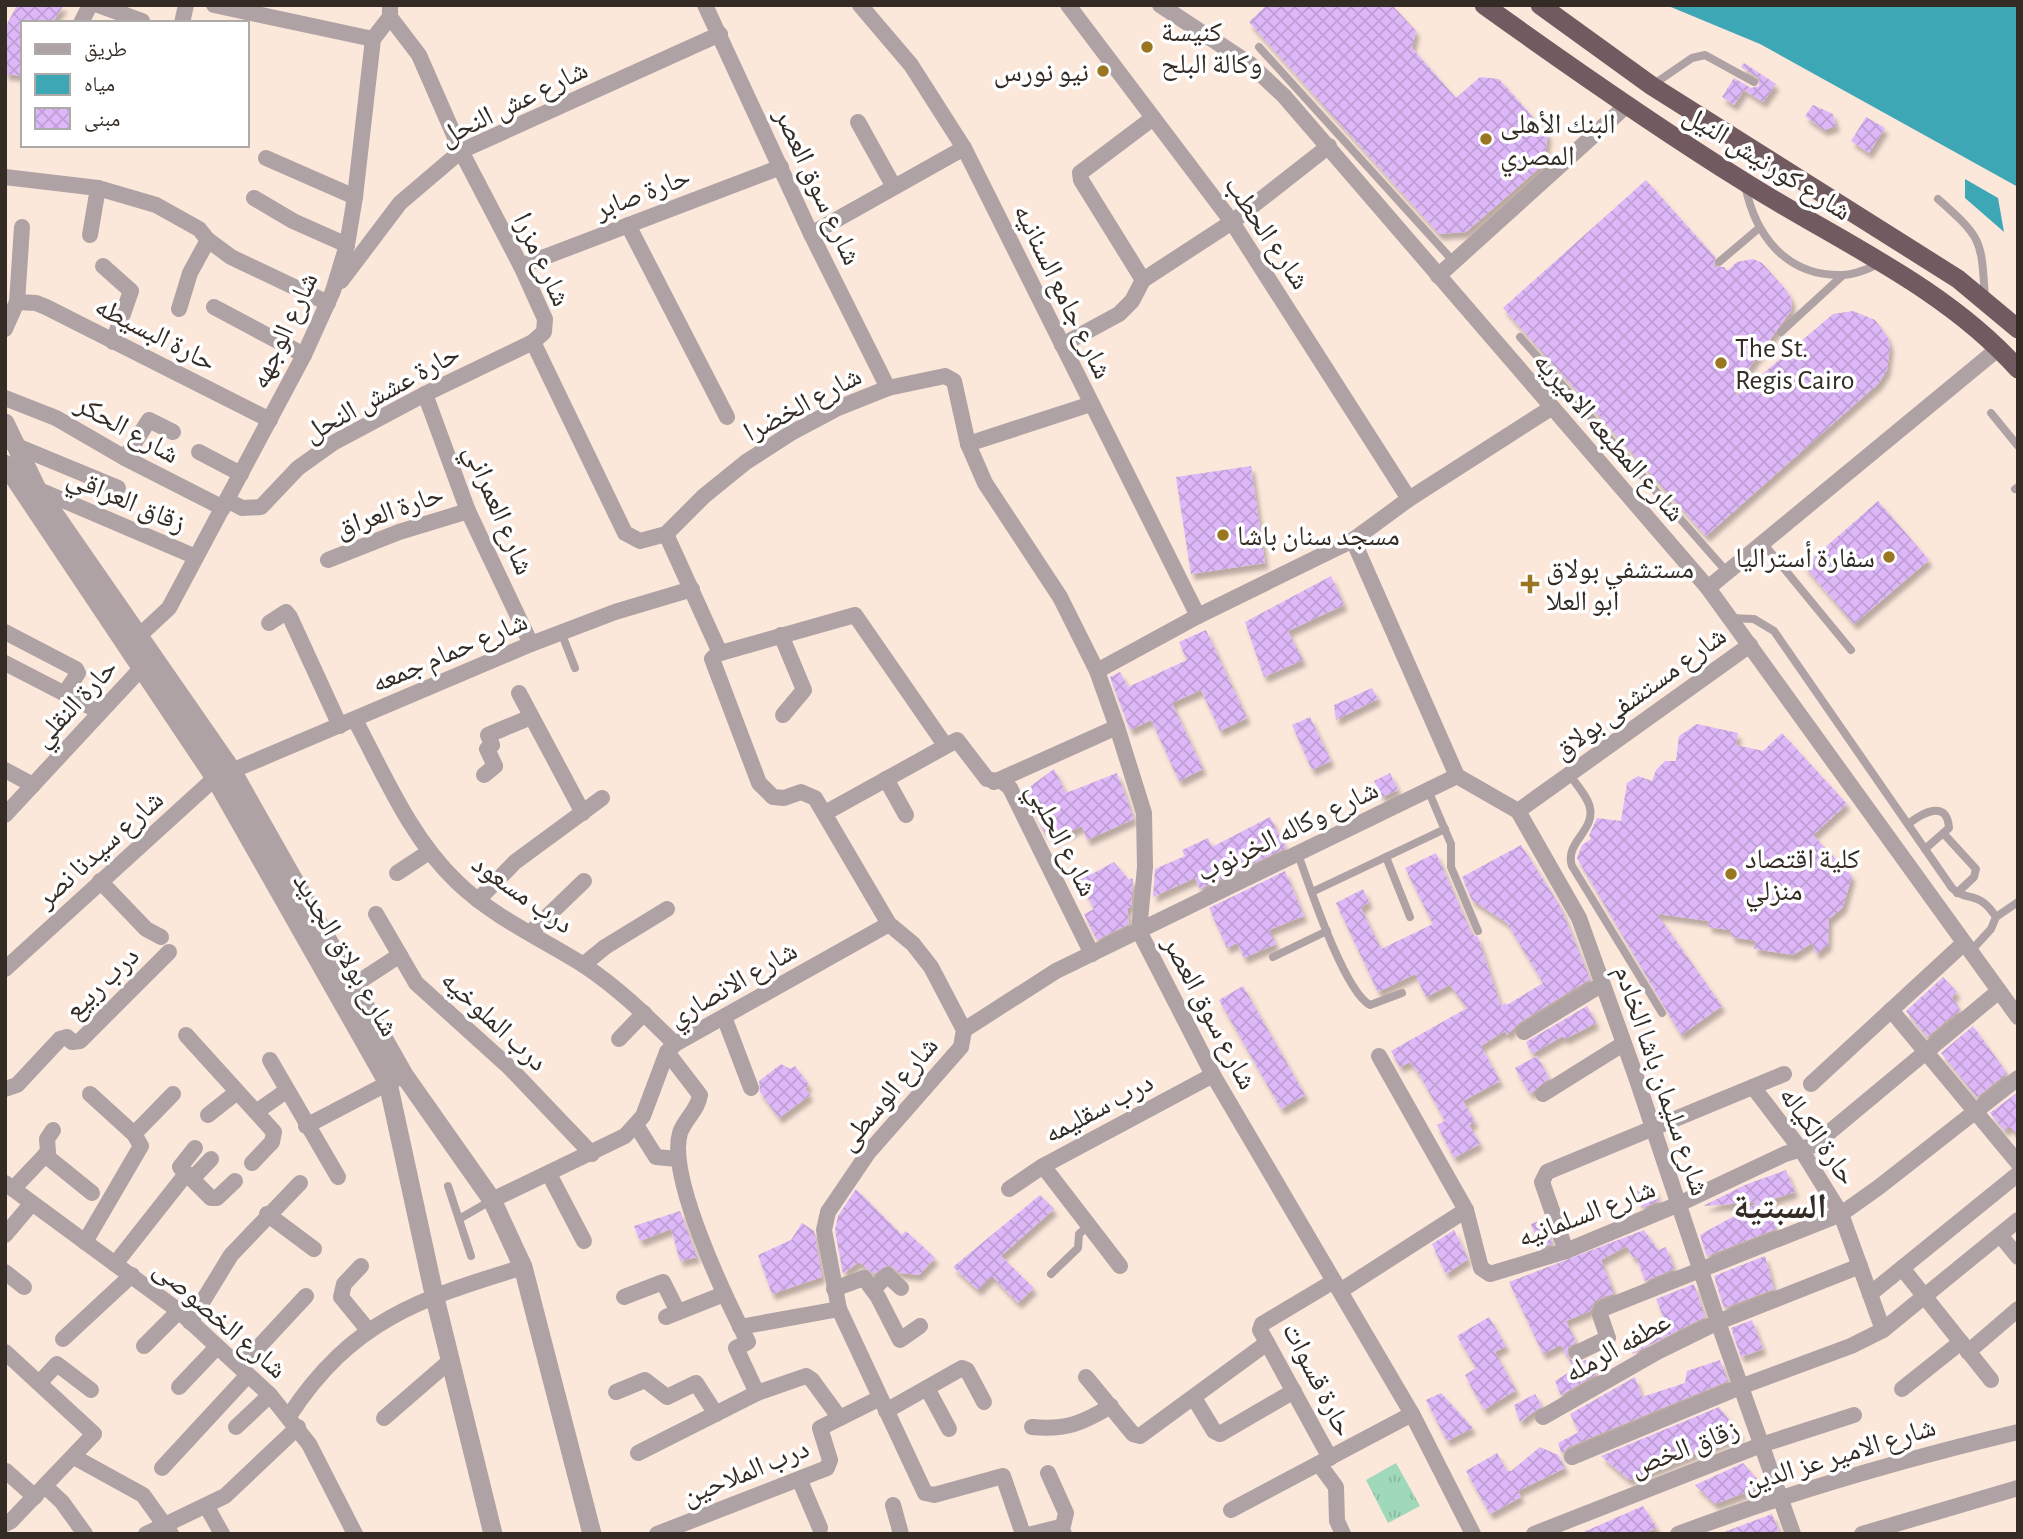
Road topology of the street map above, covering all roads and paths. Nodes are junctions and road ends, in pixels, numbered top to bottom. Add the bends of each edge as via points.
1 (90, 5) edge
2 (98, 5) edge
3 (214, 5) edge
4 (705, 5) edge
5 (860, 5) edge
6 (1068, 5) edge
7 (1160, 5) edge
8 (1484, 5) edge
9 (1540, 5) edge
10 (390, 11) edge
11 (83, 21) edge
12 (142, 21) edge
13 (720, 34) junction
14 (373, 39) junction
15 (1259, 47) dead end
16 (1754, 82) dead end
17 (1652, 86) junction
18 (1626, 106) junction
19 (1153, 118) junction
20 (858, 122) dead end
21 (1329, 146) junction
22 (964, 148) junction
23 (461, 151) junction
24 (267, 158) dead end
25 (781, 167) junction
26 (5, 177) edge
27 (1744, 182) junction
28 (894, 187) junction
29 (98, 188) junction
30 (355, 197) junction
31 (254, 198) dead end
32 (1938, 198) dead end
33 (1232, 222) junction
34 (628, 225) junction
35 (22, 227) dead end
36 (1758, 229) junction
37 (810, 234) junction
38 (90, 235) dead end
39 (208, 240) junction
40 (347, 245) junction
41 (1719, 261) dead end
42 (1454, 262) junction
43 (1880, 264) junction
44 (103, 266) dead end
45 (521, 266) junction
46 (12, 276) edge
47 (1438, 276) junction
48 (1842, 276) junction
49 (1143, 280) junction
50 (331, 297) junction
51 (1985, 301) junction
52 (17, 302) junction
53 (214, 307) dead end
54 (179, 309) dead end
55 (5, 329) edge
56 (2018, 329) edge
57 (1781, 332) dead end
58 (1520, 337) dead end
59 (113, 342) junction
60 (533, 342) junction
61 (1062, 345) junction
62 (1999, 348) junction
63 (304, 355) junction
64 (2018, 369) edge
65 (945, 376) joint
66 (888, 388) junction
67 (425, 394) junction
68 (5, 398) edge
69 (1091, 404) junction
70 (1551, 408) junction
71 (1991, 413) dead end
72 (727, 417) dead end
73 (270, 420) junction
74 (5, 423) edge
75 (173, 432) dead end
76 (968, 444) junction
77 (2018, 446) edge
78 (199, 452) dead end
79 (11, 454) edge
80 (125, 458) junction
81 (241, 474) junction
82 (118, 488) dead end
83 (37, 489) junction
84 (1409, 499) junction
85 (225, 504) junction
86 (468, 511) junction
87 (666, 534) junction
88 (1353, 540) junction
89 (1762, 543) junction
90 (197, 557) junction
91 (328, 560) dead end
92 (1727, 572) junction
93 (1708, 588) junction
94 (692, 589) junction
95 (1198, 616) junction
96 (1730, 618) junction
97 (268, 624) dead end
98 (5, 632) edge
99 (561, 632) junction
100 (140, 635) junction
101 (781, 635) junction
102 (531, 643) junction
103 (1750, 645) junction
104 (1851, 650) dead end
105 (715, 658) junction
106 (147, 662) junction
107 (5, 663) edge
108 (575, 668) dead end
109 (1097, 671) junction
110 (519, 693) dead end
111 (65, 694) junction
112 (100, 712) junction
113 (783, 715) dead end
114 (531, 717) junction
115 (348, 723) junction
116 (1117, 727) junction
117 (945, 745) junction
118 (5, 770) edge
119 (223, 773) junction
120 (485, 775) dead end
121 (1457, 776) junction
122 (1564, 778) junction
123 (886, 779) junction
124 (994, 782) junction
125 (33, 785) junction
126 (1428, 790) junction
127 (602, 799) dead end
128 (1517, 811) junction
129 (583, 813) junction
130 (825, 813) junction
131 (5, 815) edge
132 (906, 815) dead end
133 (1908, 824) junction
134 (1445, 830) junction
135 (1944, 834) junction
136 (1925, 849) junction
137 (429, 852) junction
138 (1297, 854) junction
139 (1386, 858) junction
140 (1570, 859) junction
141 (1552, 871) junction
142 (397, 873) dead end
143 (100, 881) junction
144 (584, 881) dead end
145 (1312, 892) junction
146 (1957, 893) junction
147 (478, 900) junction
148 (2018, 902) edge
149 (667, 909) dead end
150 (376, 914) dead end
151 (1410, 917) dead end
152 (1996, 918) junction
153 (889, 924) junction
154 (1139, 931) junction
155 (1327, 931) junction
156 (1478, 931) dead end
157 (530, 933) junction
158 (160, 937) dead end
159 (1967, 948) junction
160 (169, 952) dead end
161 (1092, 954) junction
162 (400, 955) junction
163 (1273, 957) dead end
164 (583, 965) junction
165 (5, 969) edge
166 (354, 985) junction
167 (1601, 985) junction
168 (1998, 991) junction
169 (1402, 993) dead end
170 (1891, 1010) junction
171 (644, 1013) junction
172 (1662, 1013) dead end
173 (724, 1017) junction
174 (2018, 1017) edge
175 (964, 1030) junction
176 (1524, 1032) dead end
177 (186, 1035) dead end
178 (619, 1038) dead end
179 (1623, 1044) junction
180 (671, 1048) junction
181 (1926, 1052) junction
182 (1379, 1056) dead end
183 (270, 1060) dead end
184 (1784, 1074) dead end
185 (1213, 1075) junction
186 (2018, 1078) edge
187 (396, 1079) junction
188 (1811, 1084) dead end
189 (1753, 1087) junction
190 (751, 1088) dead end
191 (5, 1089) edge
192 (286, 1091) junction
193 (237, 1092) junction
194 (90, 1094) dead end
195 (173, 1094) dead end
196 (1543, 1094) dead end
197 (1973, 1110) junction
198 (256, 1112) junction
199 (208, 1115) dead end
200 (636, 1125) junction
201 (306, 1126) junction
202 (1654, 1127) junction
203 (53, 1130) dead end
204 (135, 1133) junction
205 (195, 1148) dead end
206 (1802, 1151) junction
207 (592, 1154) junction
208 (45, 1155) junction
209 (211, 1159) dead end
210 (677, 1159) junction
211 (252, 1163) dead end
212 (2018, 1163) edge
213 (1043, 1166) junction
214 (550, 1174) junction
215 (2018, 1174) edge
216 (189, 1177) junction
217 (338, 1177) dead end
218 (235, 1181) dead end
219 (300, 1183) dead end
220 (9, 1186) edge
221 (448, 1186) dead end
222 (1009, 1189) dead end
223 (92, 1193) dead end
224 (492, 1200) junction
225 (32, 1203) junction
226 (1679, 1204) junction
227 (1466, 1210) junction
228 (267, 1214) junction
229 (1840, 1214) junction
230 (458, 1219) junction
231 (2018, 1220) edge
232 (1088, 1226) junction
233 (5, 1235) edge
234 (2000, 1235) junction
235 (584, 1241) dead end
236 (85, 1242) junction
237 (314, 1249) dead end
238 (1566, 1251) junction
239 (471, 1256) dead end
240 (2018, 1257) edge
241 (115, 1264) junction
242 (361, 1266) dead end
243 (1119, 1266) dead end
244 (1860, 1266) junction
245 (523, 1267) junction
246 (1902, 1268) junction
247 (1701, 1271) junction
248 (5, 1272) edge
249 (1051, 1274) dead end
250 (132, 1275) junction
251 (1337, 1286) junction
252 (24, 1287) dead end
253 (901, 1287) dead end
254 (834, 1289) junction
255 (873, 1290) junction
256 (434, 1294) junction
257 (724, 1294) junction
258 (1870, 1294) junction
259 (306, 1296) dead end
260 (624, 1297) dead end
261 (1926, 1298) junction
262 (839, 1309) junction
263 (2018, 1309) edge
264 (185, 1317) junction
265 (1718, 1322) junction
266 (920, 1326) dead end
267 (740, 1327) junction
268 (368, 1330) junction
269 (1883, 1330) junction
270 (63, 1339) dead end
271 (1267, 1343) junction
272 (144, 1346) dead end
273 (217, 1347) junction
274 (1965, 1347) junction
275 (5, 1352) edge
276 (1577, 1353) dead end
277 (451, 1360) junction
278 (244, 1371) junction
279 (1086, 1377) dead end
280 (1991, 1380) dead end
281 (39, 1383) junction
282 (180, 1387) dead end
283 (1740, 1387) junction
284 (927, 1388) junction
285 (1902, 1389) dead end
286 (91, 1390) dead end
287 (1294, 1391) junction
288 (616, 1392) dead end
289 (757, 1393) junction
290 (270, 1395) junction
291 (1194, 1398) junction
292 (984, 1402) dead end
293 (883, 1405) junction
294 (1111, 1406) junction
295 (716, 1413) junction
296 (1412, 1414) junction
297 (1854, 1415) dead end
298 (839, 1417) junction
299 (1543, 1417) dead end
300 (384, 1418) dead end
301 (293, 1421) junction
302 (236, 1427) dead end
303 (1032, 1427) dead end
304 (949, 1429) dead end
305 (2018, 1432) edge
306 (1761, 1445) junction
307 (638, 1453) dead end
308 (74, 1457) junction
309 (1573, 1457) dead end
310 (1325, 1461) junction
311 (162, 1468) dead end
312 (6, 1471) edge
313 (1048, 1473) dead end
314 (800, 1481) junction
315 (2018, 1488) edge
316 (40, 1492) junction
317 (1779, 1496) junction
318 (893, 1505) dead end
319 (208, 1507) junction
320 (1231, 1510) dead end
321 (5, 1524) edge
322 (820, 1528) dead end
323 (168, 1529) edge
324 (1060, 1531) edge
325 (1469, 1532) edge
326 (85, 1534) edge
327 (146, 1534) edge
328 (222, 1534) edge
329 (355, 1534) edge
330 (493, 1534) edge
331 (592, 1534) edge
332 (657, 1534) edge
333 (901, 1534) edge
334 (1023, 1534) edge
335 (1032, 1534) edge
336 (1343, 1534) edge
337 (1534, 1534) edge
338 (1678, 1534) edge
339 (1793, 1534) edge
340 (1861, 1534) edge

1 - 11 street
2 - 12 street
3 - 14 street
4 - 13 street, شارع سوق العصر
5 - 22 street, شارع جامع السنانيه via 911,65
6 - 19 street, شارع الحطب
7 - 21 street, شارع المطبعه الاميريه via 1250,64
8 - 18 highway, شارع كورنيش النيل
9 - 17 highway, شارع كورنيش النيل
10 - 14 street
10 - 23 street, شارع مزرا via 419,55
13 - 23 street, شارع عش النحل
13 - 25 street, شارع سوق العصر
14 - 30 street, شارع الوجهه
15 - 42 lane
16 - 17 lane via 1705,55 1692,58
17 - 51 highway, شارع كورنيش النيل via 1958,279
18 - 27 highway, شارع كورنيش النيل
18 - 42 street
19 - 33 street, شارع الحطب
19 - 49 street via 1080,173
20 - 28 street
21 - 33 street
21 - 47 street, شارع المطبعه الاميريه
22 - 28 street
22 - 61 street, شارع جامع السنانيه
23 - 45 street, شارع مزرا
23 - 50 street, شارع عش النحل via 400,203
24 - 30 street
25 - 34 street, حارة صابر
25 - 37 street, شارع سوق العصر
26 - 29 street
27 - 36 lane
27 - 43 highway, شارع كورنيش النيل
28 - 37 street
29 - 38 street
29 - 39 street via 156,205 199,229
30 - 40 street, شارع الوجهه
31 - 40 street
32 - 51 lane via 1980,242
33 - 49 street
33 - 84 street, شارع الحطب
34 - 45 street, حارة صابر
34 - 72 street
35 - 46 street
36 - 41 lane
36 - 48 lane via 1794,263
37 - 66 street, شارع سوق العصر
39 - 50 street via 231,257
39 - 54 street via 190,273
40 - 50 street, شارع الوجهه
42 - 47 street
43 - 48 lane
43 - 62 highway, شارع كورنيش النيل via 1944,302
44 - 59 street via 131,291
45 - 60 street, شارع مزرا via 545,318 544,332
46 - 52 street
47 - 70 street, شارع المطبعه الاميريه
48 - 57 lane
49 - 61 street via 1127,307
50 - 63 street, شارع الوجهه
51 - 56 highway, شارع كورنيش النيل
52 - 55 street
52 - 59 street, حارة البسيطه via 46,306
53 - 63 street
58 - 92 lane
59 - 73 street, حارة البسيطه
60 - 67 street, حارة عشش النحل
60 - 87 street, شارع مزرا via 625,533 640,541
61 - 69 street, شارع جامع السنانيه
62 - 64 highway, شارع كورنيش النيل
62 - 89 street
63 - 73 street, شارع الوجهه
65 - 66 street, شارع الخضرا
65 - 76 street, شارع سوق العصر via 955,383
66 - 87 street, شارع الخضرا via 791,433 714,488
67 - 85 street, حارة عشش النحل via 333,443 298,468 261,507
67 - 86 street, شارع العمراني
68 - 80 street, شارع الحكر via 56,418
69 - 76 street
69 - 95 street, شارع جامع السنانيه
70 - 84 street
70 - 93 street, شارع المطبعه الاميريه
71 - 77 lane
73 - 81 street, شارع الوجهه
74 - 79 street, شارع بولاق الجديد
75 - 80 street via 149,420
76 - 109 street, شارع سوق العصر via 985,483 1060,597
78 - 81 street
79 - 82 street
79 - 83 street, شارع بولاق الجديد
79 - 106 street, شارع بولاق الجديد
80 - 85 street, شارع الحكر
81 - 85 street, شارع الوجهه
83 - 90 street, زقاق العراقي
83 - 100 street, شارع بولاق الجديد
84 - 88 street
85 - 90 street, شارع الوجهه
86 - 91 street, حارة العراق via 399,531
86 - 102 street, شارع العمراني
87 - 94 street
88 - 95 street
88 - 121 street
89 - 92 street
89 - 104 lane
90 - 100 street, شارع الوجهه via 169,608
92 - 93 street
93 - 96 street, شارع المطبعه الاميريه
94 - 99 street, شارع حمام جمعه
94 - 105 street
95 - 109 street
96 - 103 street, شارع المطبعه الاميريه
96 - 133 lane via 1754,619 1774,631
97 - 115 street, درب مسعود via 286,612
98 - 111 street via 76,669
99 - 102 street, شارع حمام جمعه
99 - 108 lane
100 - 106 street, شارع بولاق الجديد
101 - 105 street, شارع الحلبي
101 - 113 street via 804,690
101 - 117 street, شارع الحلبي via 857,616
102 - 115 street, شارع حمام جمعه
103 - 122 street, شارع مستشفى بولاق
103 - 159 street, شارع المطبعه الاميريه
105 - 130 street, شارع الوسطى via 766,793 784,798 808,792
106 - 112 street, حارة النقلي
106 - 119 street, شارع بولاق الجديد
107 - 111 street
109 - 116 street, شارع سوق العصر
110 - 114 street
111 - 112 street
112 - 125 street, حارة النقلي
114 - 120 street via 488,734 492,746 487,750 495,766
114 - 129 street
115 - 119 street, شارع حمام جمعه
115 - 137 street, درب مسعود
116 - 124 street
116 - 154 street, شارع سوق العصر via 1144,813 1146,867
117 - 123 street
117 - 124 street, شارع الحلبي via 959,741 984,776
118 - 125 street
119 - 143 street, شارع سيدنا نصر
119 - 166 street, شارع بولاق الجديد
119 - 187 street, شارع بولاق الجديد
121 - 126 street, شارع وكاله الخرنوب
121 - 128 street, شارع سليمان باشا الخادم
122 - 128 street
122 - 140 lane via 1590,806 1591,816
123 - 130 street
123 - 132 street
124 - 161 street, شارع الحلبي via 1010,788
125 - 131 street, حارة النقلي
126 - 134 lane
126 - 138 street, شارع وكاله الخرنوب
127 - 129 street
128 - 141 street, شارع سليمان باشا الخادم
129 - 147 street via 514,862
130 - 153 street, شارع الوسطى
133 - 135 lane via 1927,810 1939,811 1948,821
133 - 136 lane
134 - 139 lane
134 - 156 lane via 1452,848 1451,867
135 - 136 lane
135 - 146 lane via 1976,869
136 - 146 lane
137 - 142 street
137 - 147 street, درب مسعود
138 - 145 lane
138 - 154 street, شارع وكاله الخرنوب
139 - 145 lane
139 - 151 lane
140 - 141 lane
140 - 172 lane
141 - 167 street, شارع سليمان باشا الخادم via 1578,918
143 - 158 street, درب ربيع via 146,929
143 - 165 street, شارع سيدنا نصر
144 - 157 street
145 - 155 lane
146 - 152 lane via 1982,900
147 - 157 street, درب مسعود
148 - 152 lane
149 - 164 street
150 - 162 street, درب الملوخيه
152 - 159 lane via 1991,929
153 - 173 street, شارع الانصاري
153 - 175 street, شارع الوسطى via 914,944
154 - 161 street, شارع وكاله الخرنوب
154 - 185 street, شارع سوق العصر
155 - 163 lane
155 - 169 lane via 1365,1002 1376,1004
157 - 164 street, درب مسعود
159 - 168 street, شارع المطبعه الاميريه
159 - 170 street
160 - 191 street, درب ربيع via 80,1041 60,1039 17,1084
161 - 175 street, شارع وكاله الخرنوب via 1056,971
162 - 166 street
162 - 207 street, درب الملوخيه via 416,983 509,1067
164 - 171 street, درب مسعود
166 - 187 street, شارع بولاق الجديد
167 - 176 street
167 - 179 street, شارع سليمان باشا الخادم
168 - 174 street, شارع المطبعه الاميريه
168 - 181 street, شارع السلمانيه
170 - 181 street
170 - 188 street
171 - 178 street
171 - 180 street, درب مسعود
173 - 180 street, شارع الانصاري
173 - 190 street
175 - 254 street, شارع الوسطى via 961,1047 868,1153 828,1212 824,1230
177 - 193 street
179 - 196 street
179 - 202 street, شارع سليمان باشا الخادم
180 - 200 street, شارع الانصاري
180 - 210 street, درب مسعود via 700,1096 680,1132
181 - 197 street
181 - 206 street, شارع السلمانيه via 1826,1137
182 - 227 street
183 - 192 street
184 - 189 street
185 - 213 street, درب سقليمه
185 - 251 street, شارع سوق العصر
186 - 197 street
187 - 201 street
187 - 224 street
187 - 256 street, شارع بولاق الجديد
189 - 202 street
189 - 206 street, حارة الكياله
192 - 198 street
192 - 201 street
193 - 198 street
193 - 199 street
194 - 204 street
195 - 204 street
197 - 212 street
197 - 229 street via 1879,1188
198 - 211 street via 275,1136
200 - 207 street, شارع الانصاري
200 - 210 street via 656,1157
201 - 217 street
202 - 226 street, شارع سليمان باشا الخادم
202 - 238 street via 1544,1177
203 - 208 street via 48,1134
204 - 236 street via 139,1154
205 - 216 street via 180,1165
206 - 226 street, شارع السلمانيه via 1785,1154
206 - 229 street, حارة الكياله
207 - 214 street, شارع الانصاري
208 - 220 street
208 - 223 street
209 - 216 street
210 - 257 street via 710,1267
213 - 222 street, درب سقليمه
213 - 232 street
214 - 224 street, شارع الانصاري
214 - 235 street
215 - 246 street
216 - 218 street via 214,1199
216 - 241 street
219 - 228 street
220 - 225 street, شارع الخصوصى
221 - 230 lane
224 - 230 lane
224 - 245 street
225 - 233 street
225 - 236 street, شارع الخصوصى
226 - 238 street, شارع السلمانيه
226 - 247 street, شارع سليمان باشا الخادم
227 - 238 street, شارع السلمانيه via 1485,1272 1497,1273
227 - 251 street
228 - 237 street
228 - 264 street
229 - 244 street, حارة الكياله
229 - 247 street
230 - 239 lane
231 - 234 street
232 - 243 street
232 - 249 lane via 1079,1234 1080,1246
234 - 240 street
234 - 261 street
236 - 241 street, شارع الخصوصى
241 - 250 street, شارع الخصوصى
242 - 268 street via 344,1284 341,1297
244 - 258 street, حارة الكياله
244 - 265 street, عطفه الرمله
245 - 256 street
245 - 331 street
246 - 258 street
246 - 261 street
247 - 265 street, شارع سليمان باشا الخادم
247 - 276 street via 1602,1309 1608,1338
248 - 252 street
250 - 264 street, شارع الخصوصى
250 - 270 street
251 - 271 street, حارة قسوات via 1262,1324
251 - 296 street, شارع سوق العصر
253 - 255 street via 887,1275
254 - 255 street via 863,1278
254 - 262 street, شارع الوسطى
255 - 266 street via 900,1340
256 - 268 street
256 - 277 street, شارع بولاق الجديد
257 - 260 street via 672,1314 663,1282
257 - 267 street
258 - 269 street, حارة الكياله
259 - 278 street
261 - 269 street
261 - 274 street
262 - 267 street
262 - 293 street, شارع الوسطى
263 - 274 street
264 - 272 street
264 - 273 street, شارع الخصوصى
265 - 283 street, شارع سليمان باشا الخادم
265 - 299 street, عطفه الرمله
267 - 289 street via 748,1342 736,1348
268 - 301 street via 325,1369
269 - 283 street
271 - 287 street, حارة قسوات
271 - 291 street
273 - 278 street, شارع الخصوصى
273 - 282 street
274 - 280 street
274 - 285 street
275 - 281 street
277 - 300 street
277 - 330 street, شارع بولاق الجديد
278 - 290 street, شارع الخصوصى
278 - 311 street
279 - 294 street
281 - 286 street via 57,1364
281 - 308 street via 93,1432
283 - 306 street, شارع سليمان باشا الخادم
283 - 309 street
284 - 292 street, درب الملاحين via 965,1368
284 - 293 street, درب الملاحين
284 - 304 street
287 - 291 street via 1220,1434
287 - 310 street, حارة قسوات
288 - 295 street via 645,1380 667,1397 696,1383
289 - 295 street
289 - 298 street via 808,1377
290 - 301 street, شارع الخصوصى
290 - 302 street
291 - 294 street via 1140,1436 1133,1434
293 - 298 street, درب الملاحين
293 - 334 street, شارع الوسطى via 925,1493 934,1495 1003,1476
294 - 303 street via 1061,1429
295 - 307 street
296 - 310 street
296 - 325 street, شارع سوق العصر
297 - 306 street, زقاق الخص
298 - 314 street, درب الملاحين via 819,1431 829,1466
301 - 319 street via 241,1483
301 - 329 street, شارع الخصوصى via 315,1453
305 - 317 street, شارع الامير عز الدين
306 - 317 street, شارع سليمان باشا الخادم
306 - 337 street, زقاق الخص
308 - 316 street
308 - 323 street via 143,1495
310 - 320 street
310 - 336 street, حارة قسوات via 1336,1487 1337,1521
312 - 316 street
313 - 324 street via 1066,1513
314 - 322 street
314 - 332 street, درب الملاحين
315 - 340 street
316 - 321 street
316 - 326 street via 62,1502
317 - 338 street, شارع الامير عز الدين
317 - 339 street, شارع سليمان باشا الخادم
318 - 333 street
319 - 323 street
319 - 328 street
323 - 327 street
324 - 335 street

